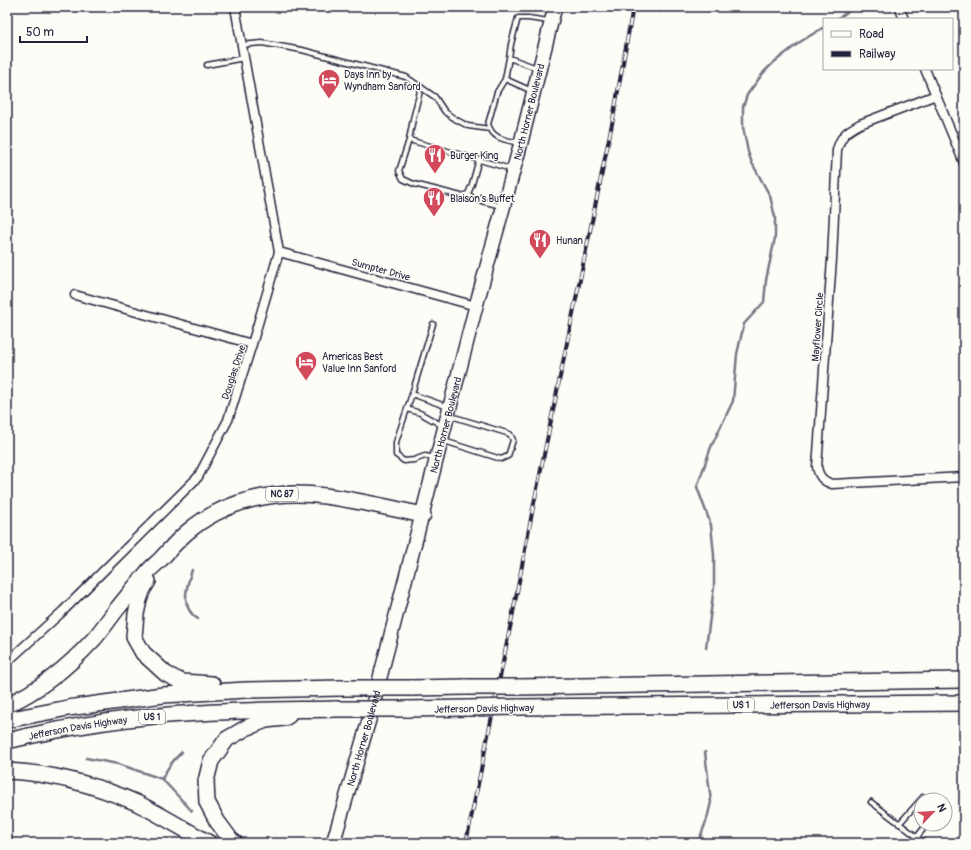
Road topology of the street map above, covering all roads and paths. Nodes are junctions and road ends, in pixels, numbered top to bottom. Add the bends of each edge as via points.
1 (235, 7) edge
2 (556, 7) edge
3 (648, 7) edge
4 (662, 7) edge
5 (898, 7) edge
6 (904, 18) edge
7 (552, 22) junction
8 (242, 45) junction
9 (245, 58) junction
10 (509, 58) junction
11 (207, 65) dead end
12 (540, 69) junction
13 (925, 70) edge
14 (505, 79) junction
15 (421, 88) junction
16 (534, 92) junction
17 (936, 95) junction
18 (490, 129) junction
19 (409, 140) junction
20 (521, 144) junction
21 (479, 159) junction
22 (964, 163) edge
23 (514, 169) junction
24 (468, 194) junction
25 (504, 206) junction
26 (279, 252) junction
27 (75, 295) dead end
28 (476, 306) junction
29 (433, 324) dead end
30 (252, 344) junction
31 (412, 394) junction
32 (407, 409) junction
33 (446, 422) junction
34 (437, 458) junction
35 (964, 477) edge
36 (422, 515) junction
37 (160, 560) junction
38 (7, 662) edge
39 (964, 680) edge
40 (286, 689) junction
41 (964, 703) edge
42 (7, 705) edge
43 (299, 709) junction
44 (7, 720) edge
45 (7, 741) edge
46 (7, 771) edge
47 (871, 802) dead end
48 (913, 808) edge
49 (899, 824) junction
50 (921, 832) edge
51 (917, 837) junction
52 (209, 843) edge
53 (235, 843) edge
54 (333, 843) edge
55 (925, 843) edge

1 - 8 street, Douglas Drive
2 - 7 main road, North Horner Boulevard
3 - 4 lane
5 - 6 street
7 - 10 lane via 518,18
7 - 12 main road, North Horner Boulevard
8 - 9 street, Douglas Drive
8 - 15 lane via 262,42 302,50 406,77
9 - 11 lane
9 - 26 street, Douglas Drive
10 - 12 lane
10 - 14 lane
12 - 16 main road, North Horner Boulevard
13 - 17 street
14 - 16 lane
14 - 18 lane via 497,92 488,124
15 - 18 lane via 436,96 445,112 456,120 468,126
15 - 19 lane
16 - 20 main road, North Horner Boulevard
17 - 22 street
17 - 35 street, Mayflower Circle via 860,124 845,134 837,150 817,467 823,481 832,484
18 - 20 lane via 497,137
19 - 21 lane
19 - 24 lane via 399,171 402,178 414,184 461,196
20 - 23 main road, North Horner Boulevard
21 - 23 lane
21 - 24 lane
23 - 25 main road, North Horner Boulevard
24 - 25 lane via 474,199
25 - 28 main road, North Horner Boulevard
26 - 28 street, Sumpter Drive
26 - 30 street, Douglas Drive
27 - 30 street
28 - 33 main road, North Horner Boulevard
29 - 31 lane
30 - 38 street, Douglas Drive via 228,420 198,477 69,606
31 - 32 lane
31 - 33 lane
32 - 33 lane
32 - 34 lane via 396,442 396,455 404,461 425,456
33 - 33 lane via 510,434 513,440 508,456 501,458
33 - 34 main road, North Horner Boulevard
34 - 36 main road, North Horner Boulevard
36 - 37 highway, NC 87 via 324,496 264,496 223,509 210,516 187,532
36 - 54 main road, North Horner Boulevard
37 - 40 highway, NC 87 via 138,600 134,637 143,653 166,674 182,682 246,682
37 - 42 highway via 146,573 94,639 67,665 32,692
39 - 40 highway, Jefferson Davis Highway / US 1, bridge
40 - 44 highway, Jefferson Davis Highway / US 1 via 163,695 68,708
41 - 43 highway, Jefferson Davis Highway / US 1, bridge
43 - 45 highway, Jefferson Davis Highway / US 1 via 142,718 74,727
43 - 53 highway via 284,718 266,720 226,739 211,761 206,781 207,802 217,821
46 - 52 highway via 67,779 98,788 138,804
47 - 49 lane
48 - 49 lane
49 - 51 lane
50 - 51 lane
51 - 55 lane

